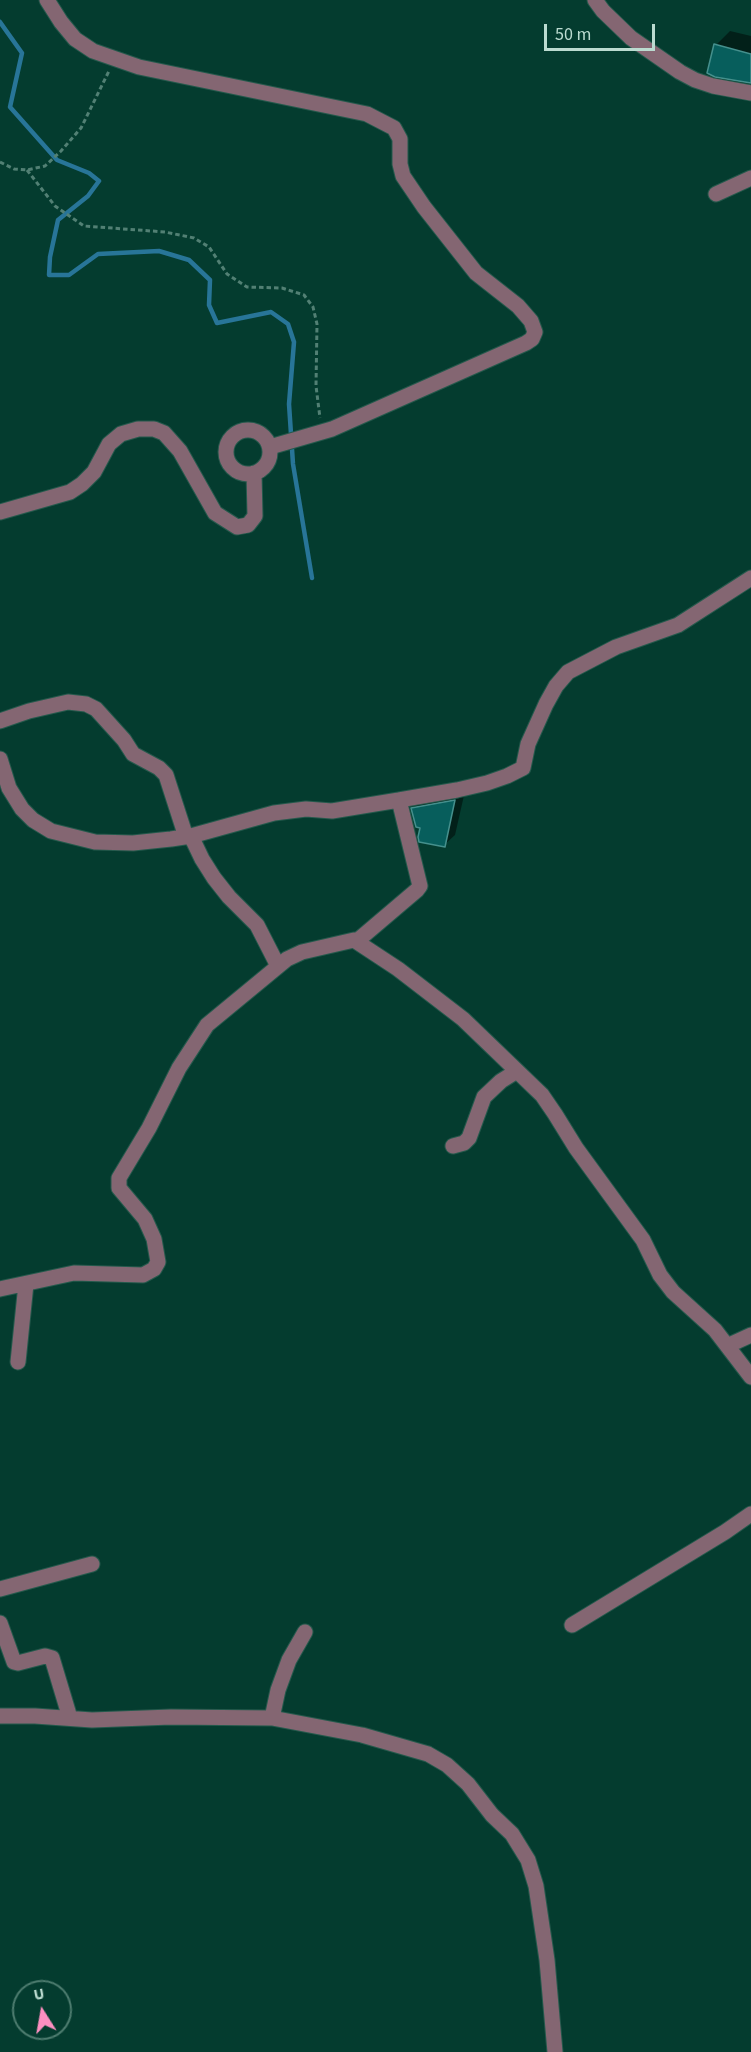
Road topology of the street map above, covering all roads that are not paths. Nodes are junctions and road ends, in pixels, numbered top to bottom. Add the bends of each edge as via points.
1 (47, 0) edge
2 (595, 0) edge
3 (751, 93) edge
4 (751, 178) edge
5 (716, 194) dead end
6 (274, 445) junction
7 (254, 473) junction
8 (0, 512) edge
9 (751, 578) edge
10 (0, 721) edge
11 (0, 759) edge
12 (399, 800) junction
13 (188, 836) junction
14 (357, 941) junction
15 (278, 966) junction
16 (517, 1071) junction
17 (453, 1146) dead end
18 (26, 1284) junction
19 (0, 1290) edge
20 (751, 1335) edge
21 (727, 1346) junction
22 (18, 1362) dead end
23 (751, 1377) edge
24 (751, 1514) edge
25 (92, 1564) dead end
26 (0, 1589) edge
27 (0, 1623) edge
28 (572, 1625) dead end
29 (305, 1632) dead end
30 (0, 1716) edge
31 (70, 1718) junction
32 (272, 1718) junction
33 (555, 2052) edge

1 - 6 street via 75,39 93,51 139,67 367,114 394,128 400,139 403,176 424,207 476,273 531,321 535,332 526,344 396,402 315,434
2 - 3 street via 631,38 680,72 713,86
4 - 5 street
6 - 7 street via 264,468
6 - 7 street via 254,431 233,436 227,446 232,468
7 - 8 street via 255,516 248,525 237,527 215,513 180,451 164,433 138,429 121,434 109,444 94,472 70,492
9 - 12 street via 678,625 616,648 568,672 546,704 528,744 523,768 487,783
10 - 13 street via 68,702 96,709 133,754 166,775
11 - 13 street via 9,788 22,809 51,831 95,842 133,843
12 - 13 street via 332,811 274,813
12 - 14 street via 420,886
13 - 15 street via 229,897 257,925
14 - 15 street via 302,952
14 - 16 street via 463,1019
15 - 18 street via 207,1025 122,1171 119,1188 145,1219 153,1239 158,1262 154,1269 143,1275 74,1273
16 - 17 street via 483,1097 469,1138
16 - 21 street via 542,1095 643,1240 660,1275
18 - 19 street
18 - 22 street
20 - 21 street
21 - 23 street
24 - 28 street
25 - 26 street
27 - 31 street via 14,1662 52,1658
29 - 32 street via 289,1660
30 - 31 street
31 - 32 street
32 - 33 street via 362,1735 428,1754 468,1784 512,1834 528,1860 536,1886

